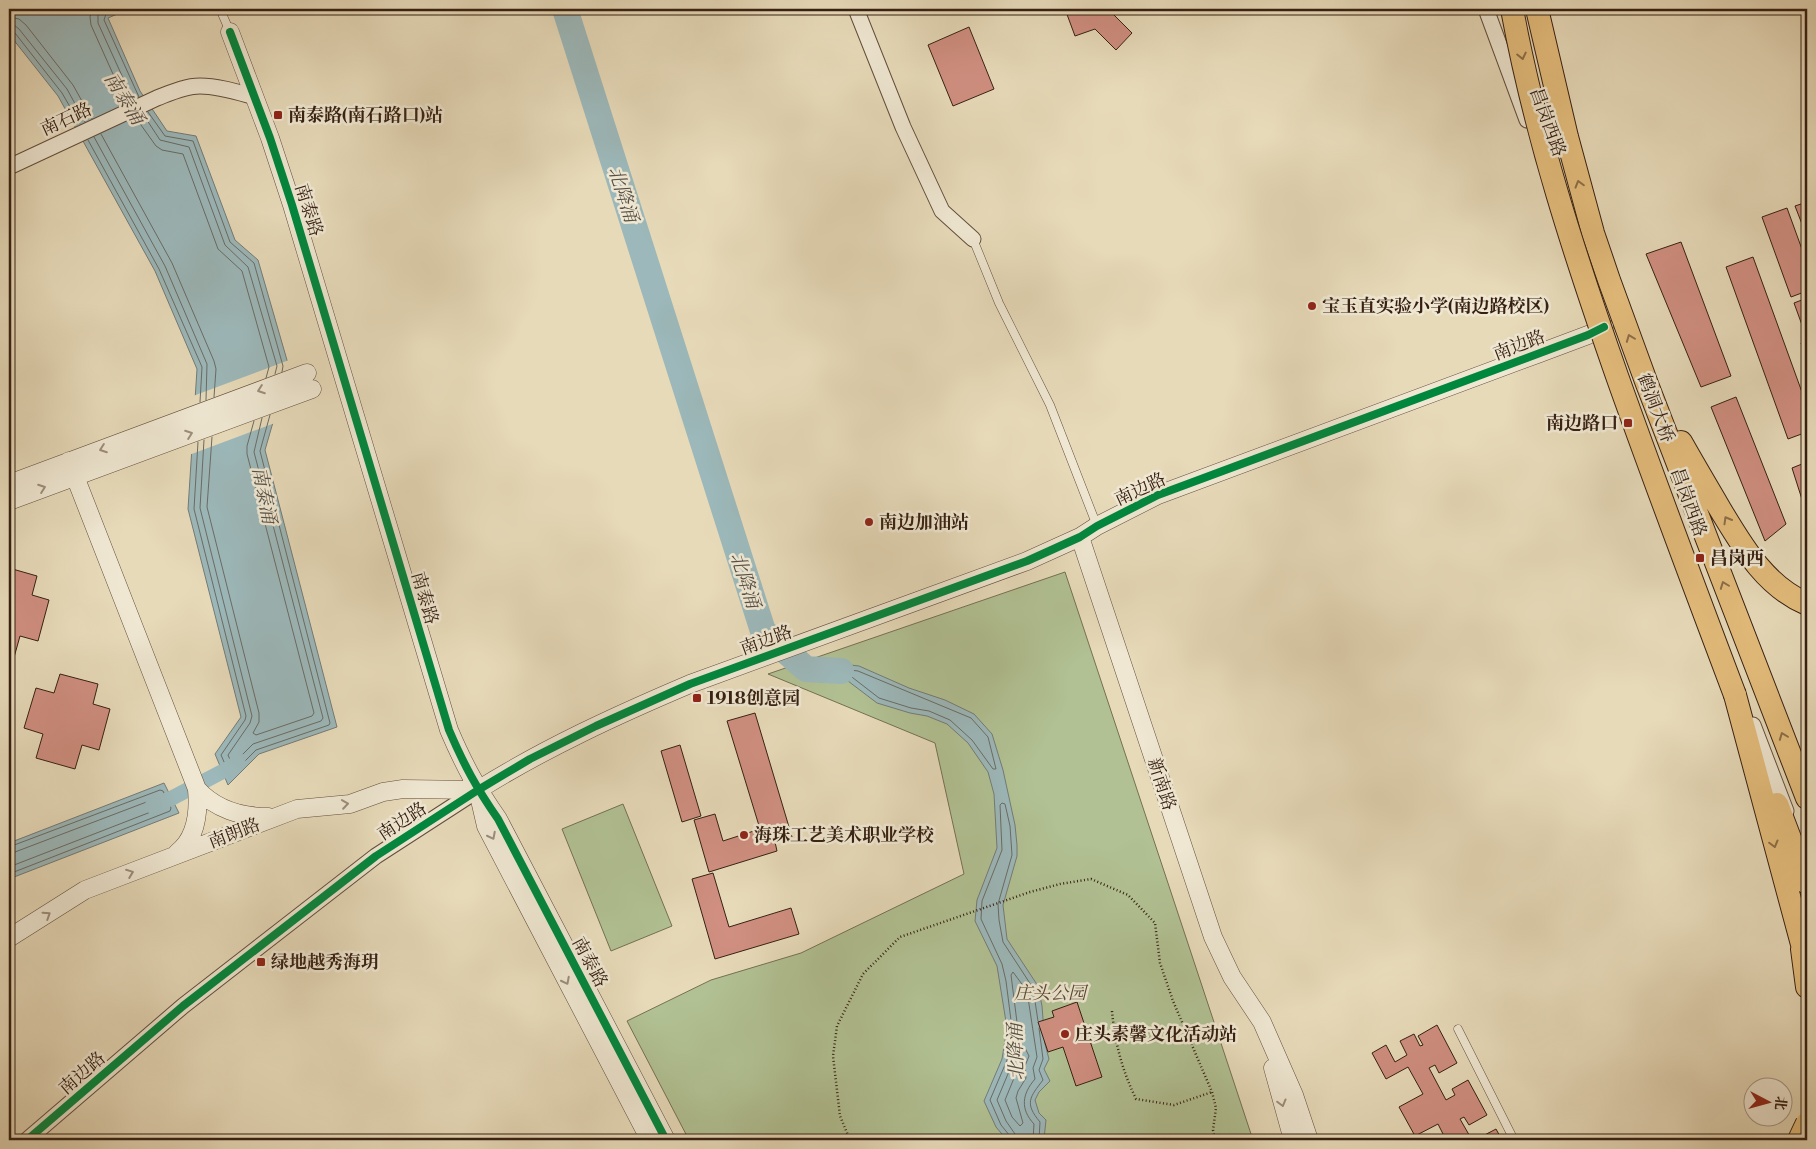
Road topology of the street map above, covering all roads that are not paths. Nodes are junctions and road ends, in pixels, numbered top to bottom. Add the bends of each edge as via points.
1 (220, 9) edge
2 (856, 9) edge
3 (1486, 9) edge
4 (1512, 9) edge
5 (1537, 9) edge
6 (230, 32) joint
7 (255, 97) junction
8 (9, 167) edge
9 (973, 239) joint
10 (1604, 327) junction
11 (310, 381) dead end
12 (1647, 384) junction
13 (72, 469) junction
14 (9, 484) edge
15 (9, 501) edge
16 (1096, 526) junction
17 (1080, 537) junction
18 (1807, 604) edge
19 (1735, 695) junction
20 (197, 789) junction
21 (478, 790) junction
22 (1807, 798) edge
23 (276, 817) junction
24 (171, 857) junction
25 (1807, 865) edge
26 (1807, 883) edge
27 (9, 938) edge
28 (1805, 955) edge
29 (1807, 987) edge
30 (1262, 1022) junction
31 (1458, 1029) dead end
32 (1807, 1122) edge
33 (27, 1140) edge
34 (650, 1140) edge
35 (666, 1140) edge
36 (1293, 1140) edge
37 (1309, 1140) edge
38 (1514, 1140) edge
39 (1798, 1140) edge

1 - 6 lane
2 - 9 street via 903,127 942,211
3 - 10 street, 昌岗西路
4 -> 19 main road, 鹤洞大桥, bridge via 1544,146 1594,310
12 -> 5 main road, 鹤洞大桥 via 1591,225 1566,137
6 - 7 street, 南泰路
7 - 8 street, 南石路 via 218,87 182,89
7 - 21 street, 南泰路 via 337,352 437,694 449,730
9 - 16 lane via 999,303 1050,406
10 - 16 street, 南边路 via 1158,495
10 - 25 street, 昌岗西路
11 - 13 street
18 -> 12 main road via 1779,587 1752,560
22 -> 12 main road, 鹤洞大桥
13 - 14 street
15 -> 13 street
13 - 20 street
16 - 17 street, 南边路
17 - 21 street, 南边路 via 992,575 653,700 544,751
17 - 30 street, 新南路 via 1213,937 1232,977
19 - 26 main road
19 -> 28 main road
20 - 23 street via 205,798 230,810 250,816
20 - 24 street via 198,812 193,833 182,849
23 -> 21 street, 南朗路 via 297,809 350,804 393,790
21 - 33 street, 南边路 via 376,856 183,1006
21 -> 34 street, 南泰路 via 486,826
21 - 35 street, 南泰路 via 498,819
23 - 24 street, 南朗路
27 -> 24 street, 南朗路 via 85,890
28 - 29 main road
30 -> 36 street, 新南路
30 - 37 street, 新南路 via 1294,1095
31 - 38 lane
32 - 39 main road, bridge

